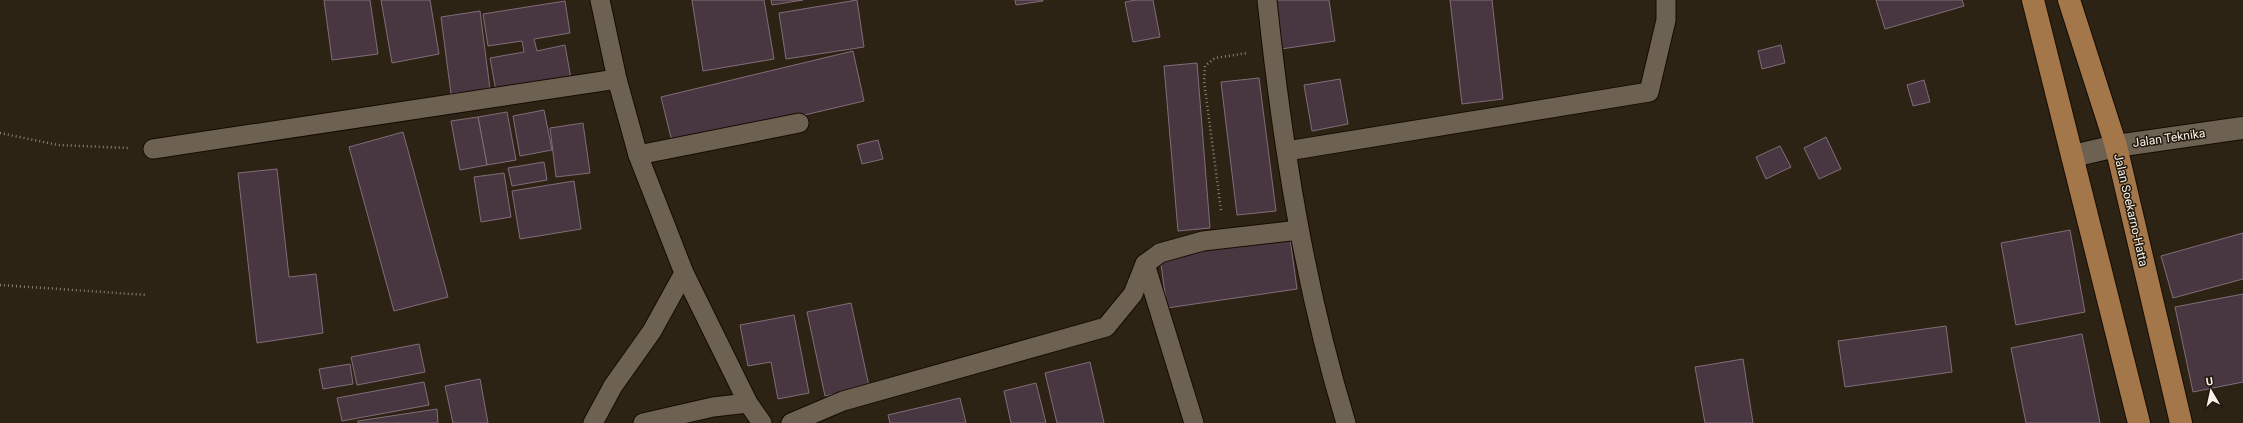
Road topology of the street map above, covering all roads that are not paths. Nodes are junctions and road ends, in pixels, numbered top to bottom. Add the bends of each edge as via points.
1 (600, 0) edge
2 (1267, 0) edge
3 (1666, 0) edge
4 (2033, 0) edge
5 (2069, 0) edge
6 (618, 80) junction
7 (799, 123) dead end
8 (2243, 128) edge
9 (2116, 146) junction
10 (153, 149) road end
11 (1287, 151) junction
12 (638, 155) junction
13 (2073, 156) junction
14 (1299, 230) junction
15 (1146, 264) junction
16 (684, 273) junction
17 (748, 403) junction
18 (593, 423) edge
19 (643, 423) edge
20 (762, 423) edge
21 (791, 423) edge
22 (1194, 423) edge
23 (1346, 423) edge
24 (2139, 423) edge
25 (2181, 423) edge

1 - 6 lane
2 - 11 lane
3 - 11 lane via 1666,20 1650,92
4 - 13 main road
5 - 9 main road, Jalan Soekarno-Hatta
6 - 10 lane
6 - 12 lane
7 - 12 lane
8 - 9 street, Jalan Teknika
9 - 13 street, Jalan Teknika
9 - 25 main road, Jalan Soekarno-Hatta
11 - 14 lane
12 - 16 lane
13 - 24 main road
14 - 15 lane via 1203,241 1160,253
14 - 23 lane via 1323,342
15 - 21 lane via 1133,294 1106,327 843,401
15 - 22 lane
16 - 17 lane
16 - 18 lane via 652,331 612,386
17 - 19 lane via 713,407
17 - 20 lane

